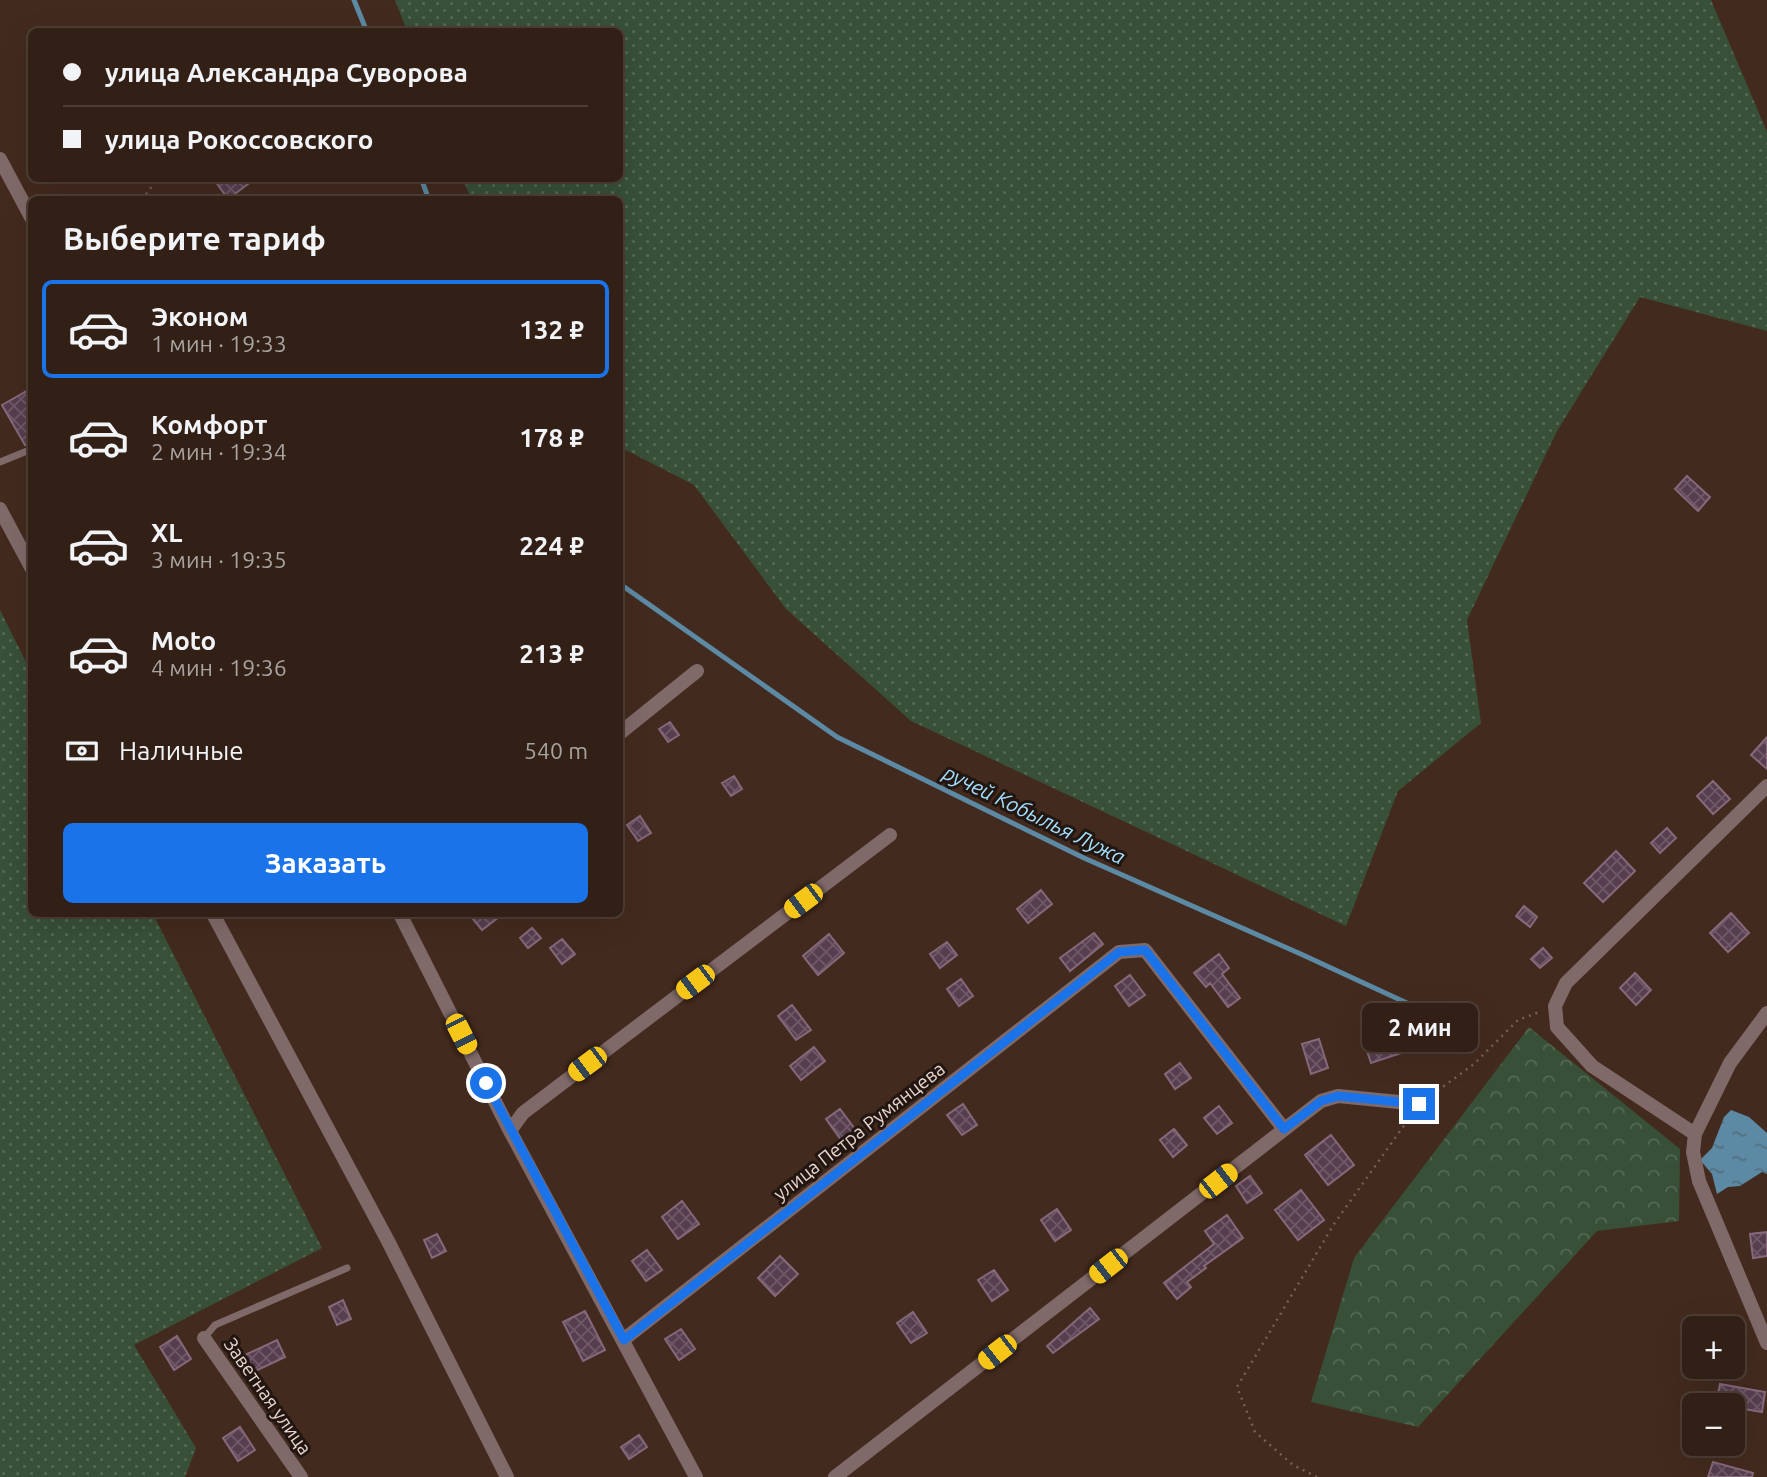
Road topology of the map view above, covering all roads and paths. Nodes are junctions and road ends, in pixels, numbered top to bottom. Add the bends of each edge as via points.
1 (0, 159) edge
2 (28, 212) edge
3 (28, 451) edge
4 (0, 462) edge
5 (0, 509) edge
6 (28, 562) edge
7 (697, 671) dead end
8 (623, 731) edge
9 (1767, 786) edge
10 (890, 835) dead end
11 (215, 917) edge
12 (402, 917) edge
13 (1555, 1006) junction
14 (1767, 1013) edge
15 (1419, 1104) junction
16 (1284, 1129) junction
17 (510, 1131) junction
18 (1695, 1134) junction
19 (347, 1268) dead end
20 (204, 1338) joint
21 (624, 1340) junction
22 (1767, 1343) edge
23 (301, 1477) edge
24 (508, 1477) edge
25 (696, 1477) edge
26 (835, 1477) edge
27 (1317, 1477) edge

1 - 2 street
3 - 4 lane
5 - 6 street
7 - 8 street
9 - 13 street via 1566,983
10 - 17 street via 523,1113
11 - 24 street
12 - 17 street
13 - 15 path via 1518,1020 1474,1064
13 - 18 street via 1557,1027 1592,1066
14 - 18 street via 1731,1063
15 - 16 street via 1338,1096 1321,1101
15 - 27 path via 1334,1224 1237,1387 1255,1432 1293,1465
16 - 21 street, улица Петра Румянцева via 1145,950 1119,952
16 - 26 street
17 - 21 street
18 - 22 street via 1693,1152 1699,1181
19 - 20 lane via 215,1325
20 - 23 street, Заветная улица
21 - 25 street

